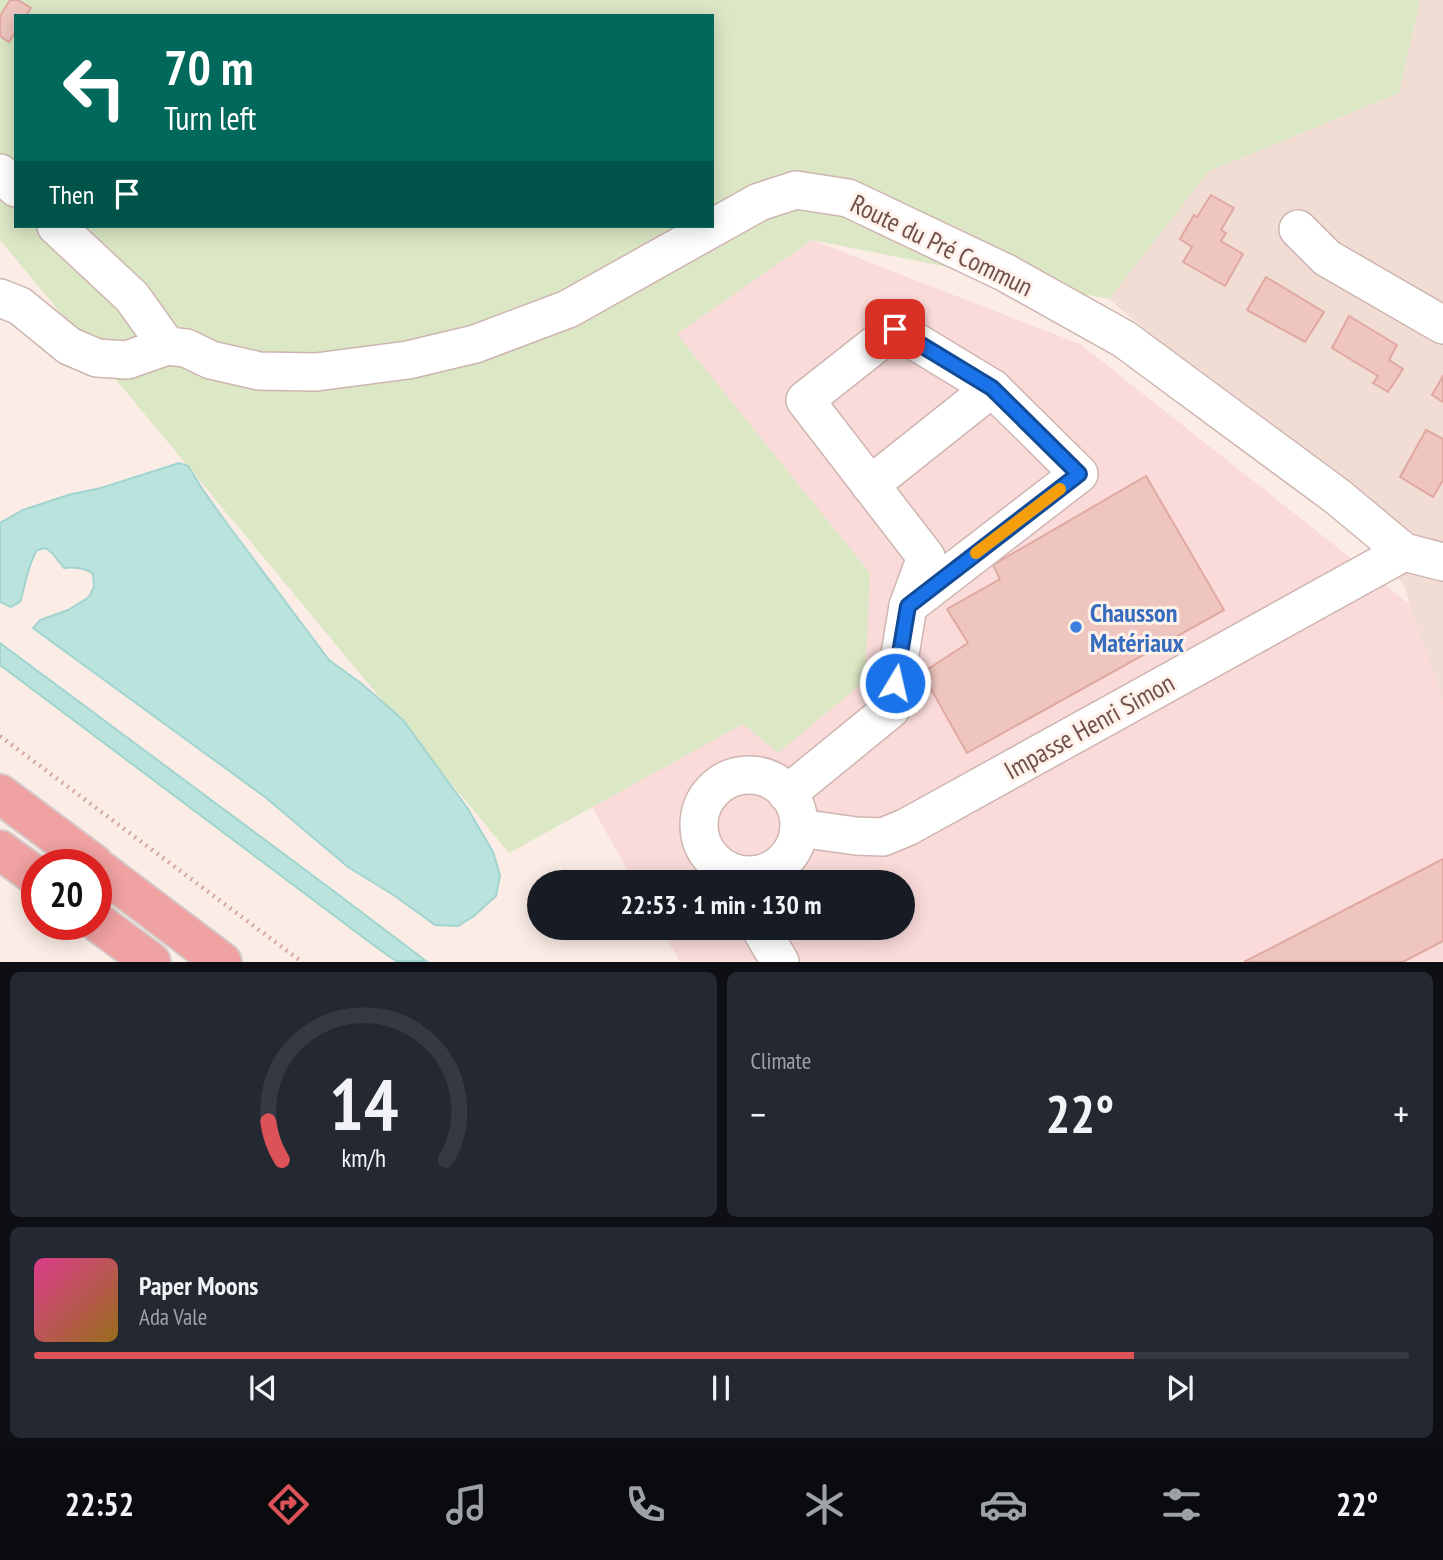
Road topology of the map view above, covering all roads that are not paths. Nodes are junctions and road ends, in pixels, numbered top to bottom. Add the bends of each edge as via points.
1 (0, 173) edge
2 (14, 186) edge
3 (714, 227) edge
4 (58, 228) edge
5 (713, 228) edge
6 (1298, 229) dead end
7 (0, 298) edge
8 (1443, 325) edge
9 (167, 346) junction
10 (992, 388) junction
11 (870, 485) junction
12 (1404, 552) junction
13 (1443, 562) edge
14 (908, 606) junction
15 (0, 794) edge
16 (788, 794) junction
17 (799, 828) junction
18 (73, 849) edge
19 (0, 850) edge
20 (21, 865) edge
21 (725, 870) edge
22 (772, 870) edge
23 (112, 879) edge
24 (112, 933) edge
25 (767, 940) edge
26 (150, 961) edge
27 (222, 961) edge
28 (780, 961) edge

1 - 2 street
3 - 12 street, Route du Pré Commun via 759,202 796,190 848,198 1006,273 1124,340 1338,497
4 - 9 street via 132,297
5 - 9 street, Route du Pré Commun via 568,309 475,344 408,359 316,372 259,371
6 - 8 street via 1327,258
7 - 9 street via 20,306 69,346 97,358 127,360
10 - 11 street
10 - 11 street via 895,329 805,400
10 - 14 street via 1079,474
11 - 14 street via 926,557
12 - 13 street, Route du Pré Commun
12 - 17 street, Impasse Henri Simon via 907,827 883,837
14 - 16 street via 891,709
15 - 18 highway
16 - 17 street via 794,801
16 - 21 street via 761,776 739,775 720,784 706,799 699,819 701,840 711,859
17 - 22 street via 787,860
19 - 20 highway
23 - 27 highway
24 - 26 highway
25 - 28 street

